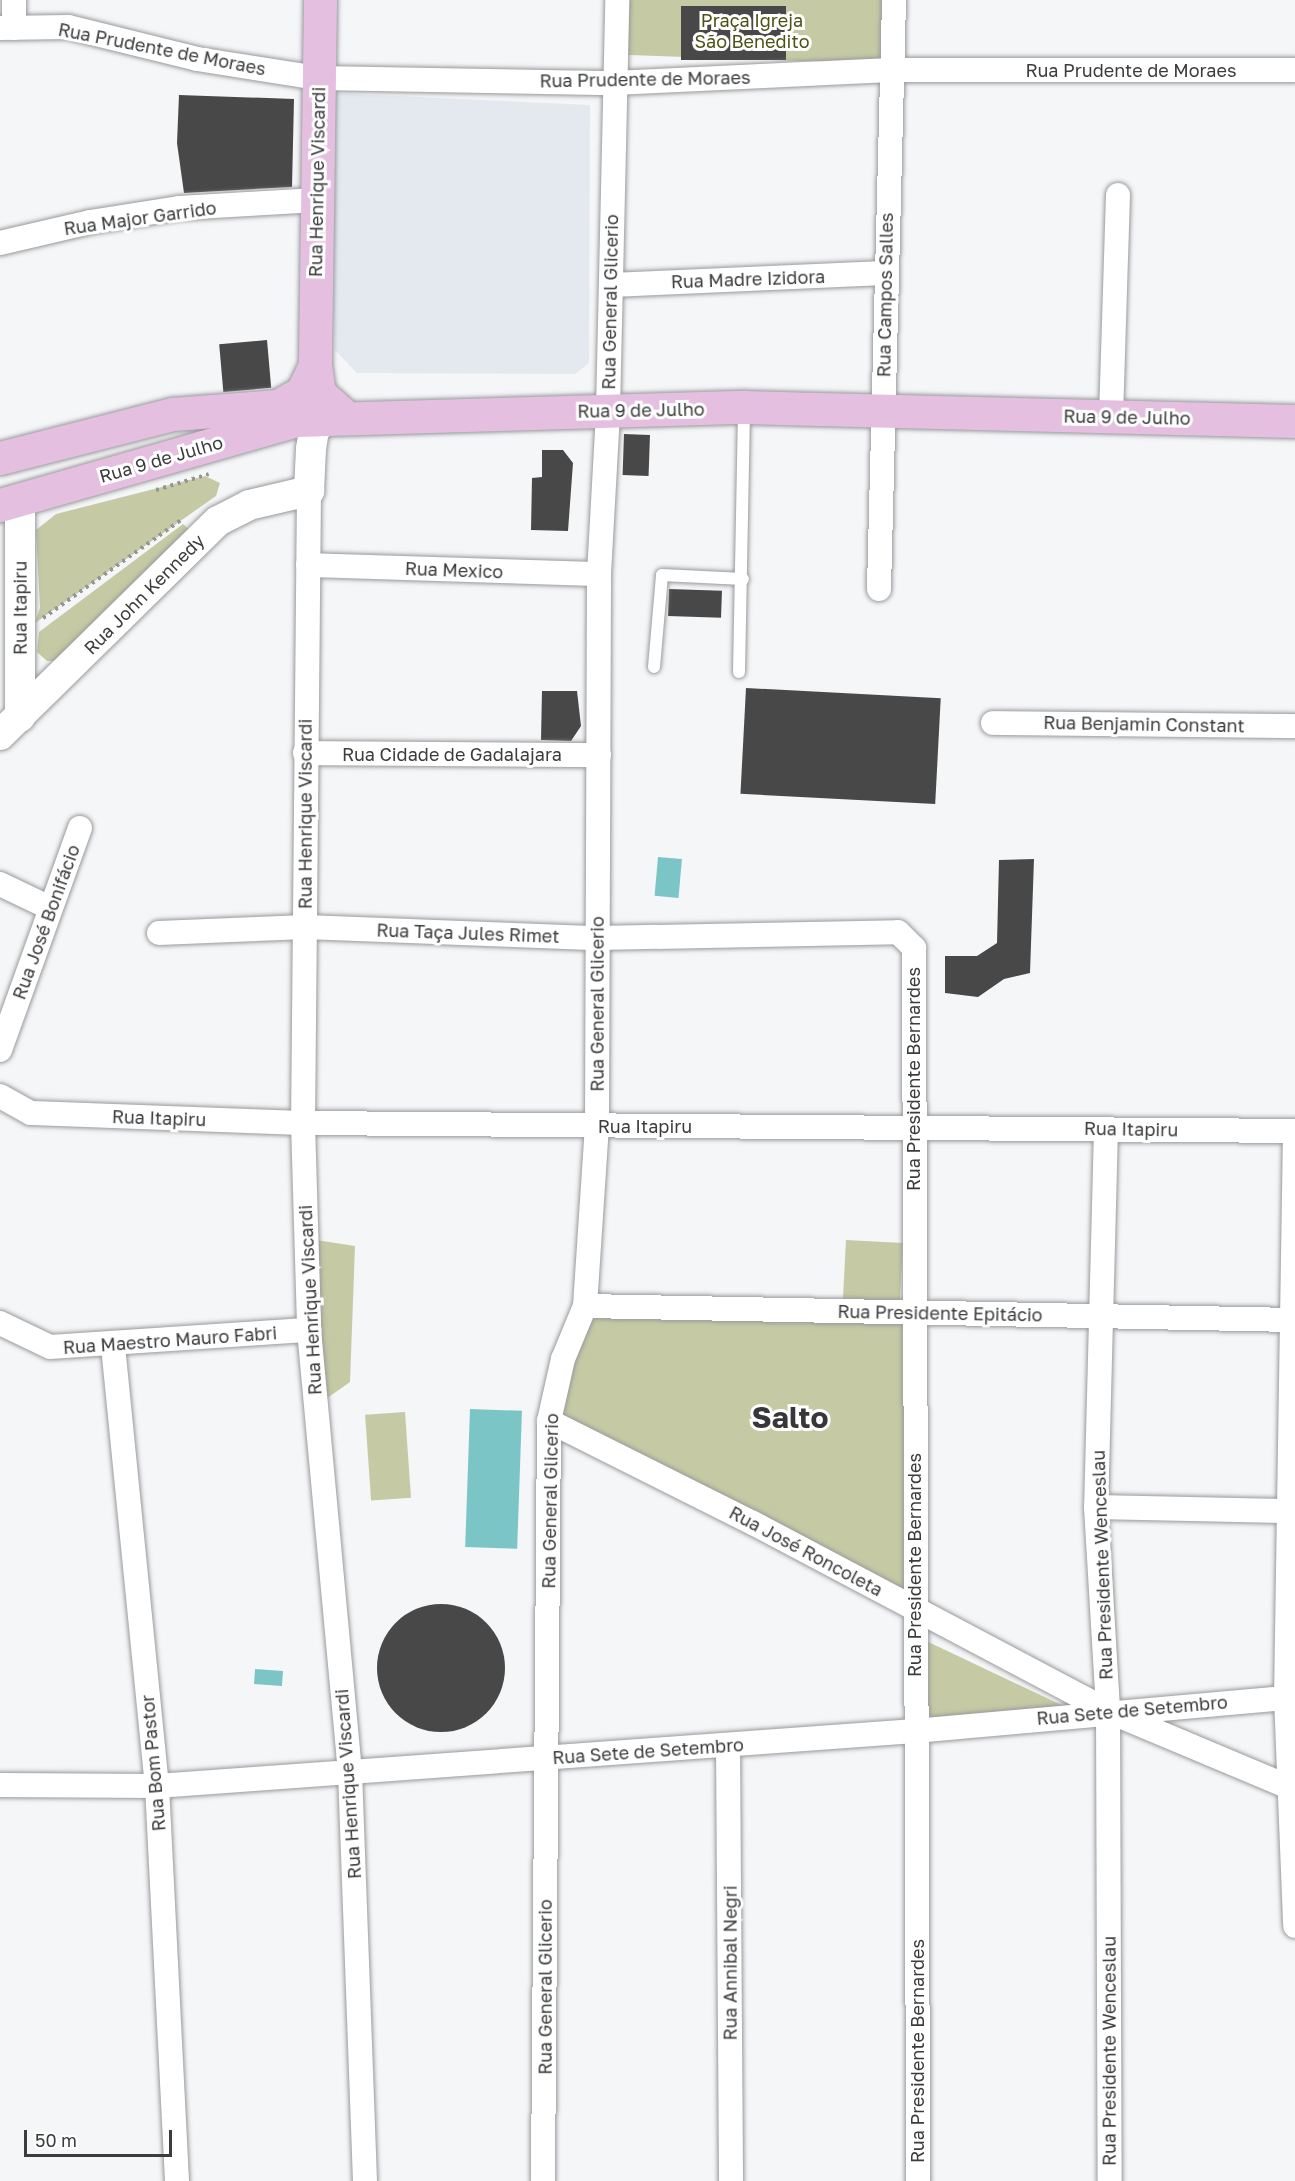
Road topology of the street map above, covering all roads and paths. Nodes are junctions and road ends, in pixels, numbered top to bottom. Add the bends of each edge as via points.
1 (14, 0) edge
2 (320, 0) edge
3 (617, 0) edge
4 (629, 0) edge
5 (894, 0) edge
6 (7, 28) edge
7 (891, 70) junction
8 (1295, 70) edge
9 (318, 78) junction
10 (614, 83) junction
11 (1118, 195) dead end
12 (317, 200) junction
13 (0, 243) edge
14 (884, 273) junction
15 (612, 285) junction
16 (315, 364) junction
17 (744, 407) junction
18 (882, 410) junction
19 (608, 411) junction
20 (173, 414) junction
21 (1111, 417) junction
22 (1295, 421) edge
23 (311, 422) junction
24 (0, 458) edge
25 (213, 471) dead end
26 (152, 491) dead end
27 (309, 491) junction
28 (10, 502) edge
29 (187, 516) dead end
30 (308, 565) junction
31 (599, 574) junction
32 (743, 579) junction
33 (879, 589) dead end
34 (35, 614) dead end
35 (20, 648) junction
36 (654, 667) dead end
37 (66, 672) junction
38 (740, 672) dead end
39 (993, 723) dead end
40 (10, 726) edge
41 (1295, 726) edge
42 (305, 753) junction
43 (599, 755) junction
44 (80, 828) dead end
45 (0, 884) edge
46 (50, 908) junction
47 (305, 927) junction
48 (159, 933) dead end
49 (598, 938) junction
50 (914, 948) joint
51 (0, 1050) edge
52 (0, 1096) edge
53 (303, 1123) junction
54 (597, 1126) junction
55 (912, 1126) junction
56 (1106, 1129) junction
57 (1295, 1131) edge
58 (585, 1306) junction
59 (912, 1312) junction
60 (1101, 1317) junction
61 (1294, 1320) edge
62 (0, 1323) edge
63 (309, 1330) junction
64 (113, 1346) junction
65 (549, 1421) junction
66 (1096, 1507) junction
67 (1292, 1511) edge
68 (915, 1608) junction
69 (1291, 1697) edge
70 (1108, 1712) junction
71 (915, 1731) junction
72 (728, 1745) junction
73 (546, 1758) junction
74 (350, 1772) junction
75 (0, 1785) edge
76 (157, 1786) junction
77 (1291, 1788) junction
78 (1295, 1926) edge
79 (177, 2181) edge
80 (365, 2181) edge
81 (543, 2181) edge
82 (731, 2181) edge
83 (918, 2181) edge
84 (1110, 2181) edge

1 - 6 street
2 - 9 main road, Rua Henrique Viscardi
3 - 4 street
3 - 10 street, Rua General Glicerio
5 - 7 street, Rua Campos Salles
6 - 9 street, Rua Prudente de Moraes via 68,27 197,59
7 - 8 street, Rua Prudente de Moraes
7 - 10 street, Rua Prudente de Moraes
7 - 14 street, Rua Campos Salles
9 - 10 street, Rua Prudente de Moraes
9 - 12 main road, Rua Henrique Viscardi
10 - 15 street, Rua General Glicerio
11 - 21 street
12 - 13 street, Rua Major Garrido via 179,208 90,222
12 - 16 main road, Rua Henrique Viscardi
14 - 15 street, Rua Madre Izidora
14 - 18 street, Rua Campos Salles
15 - 19 street, Rua General Glicerio
16 - 23 main road via 319,393
16 - 23 main road, Rua 9 de Julho via 302,392
17 - 18 main road, Rua 9 de Julho
17 - 19 main road, Rua 9 de Julho
17 - 32 lane
18 - 21 main road, Rua 9 de Julho
18 - 33 street, Rua Campos Salles
19 - 23 main road, Rua 9 de Julho
19 - 31 street, Rua General Glicerio
20 - 23 main road, Rua 9 de Julho
20 - 24 main road, Rua 9 de Julho
20 - 28 main road via 139,439 45,462 23,481
21 - 22 main road, Rua 9 de Julho
23 - 27 street, Rua Henrique Viscardi
23 - 28 main road, Rua 9 de Julho
25 - 26 path
27 - 30 street, Rua Henrique Viscardi
27 - 37 street, Rua John Kennedy via 249,505 218,521
28 - 35 street, Rua Itapiru
29 - 34 path via 35,623
30 - 31 street, Rua Mexico
30 - 42 street, Rua Henrique Viscardi
31 - 43 street, Rua General Glicerio
32 - 36 lane via 662,575
32 - 38 lane
35 - 37 street via 34,667
35 - 40 street, Rua Itapiru
37 - 40 street, Rua John Kennedy
39 - 41 street, Rua Benjamin Constant
42 - 43 street, Rua Cidade de Gadalajara
42 - 47 street, Rua Henrique Viscardi
43 - 49 street, Rua General Glicerio
44 - 46 street, Rua José Bonifácio
45 - 46 street
46 - 51 street, Rua José Bonifácio
47 - 48 street, Rua Taça Jules Rimet
47 - 49 street, Rua Taça Jules Rimet
47 - 53 street, Rua Henrique Viscardi
49 - 50 street, Rua Taça Jules Rimet via 898,932
49 - 54 street, Rua General Glicerio
50 - 55 street, Rua Presidente Bernardes
52 - 53 street, Rua Itapiru via 31,1113
53 - 54 street, Rua Itapiru
53 - 63 street, Rua Henrique Viscardi
54 - 55 street, Rua Itapiru
54 - 58 street, Rua General Glicerio
55 - 56 street, Rua Itapiru
55 - 59 street, Rua Presidente Bernardes
56 - 57 street, Rua Itapiru
56 - 60 street, Rua Presidente Wenceslau
57 - 61 street
58 - 59 street, Rua Presidente Epitácio
58 - 65 street, Rua General Glicerio via 563,1359
59 - 60 street, Rua Presidente Epitácio
59 - 68 street, Rua Presidente Bernardes
60 - 61 street, Rua Presidente Epitácio
60 - 66 street, Rua Presidente Wenceslau
61 - 67 street
62 - 64 street, Rua Maestro Mauro Fabri via 50,1347
63 - 64 street, Rua Maestro Mauro Fabri
63 - 74 street, Rua Henrique Viscardi
64 - 76 street, Rua Bom Pastor
65 - 68 street, Rua José Roncoleta
65 - 73 street, Rua General Glicerio
66 - 67 street
66 - 70 street, Rua Presidente Wenceslau
67 - 69 street
68 - 70 street, Rua José Roncoleta
68 - 71 street, Rua Presidente Bernardes
69 - 70 street, Rua Sete de Setembro
69 - 77 street
70 - 71 street, Rua Sete de Setembro
70 - 77 street, Rua José Roncoleta
70 - 84 street, Rua Presidente Wenceslau
71 - 72 street, Rua Sete de Setembro
71 - 83 street, Rua Presidente Bernardes
72 - 73 street, Rua Sete de Setembro
72 - 82 street, Rua Annibal Negri
73 - 74 street, Rua Sete de Setembro
73 - 81 street, Rua General Glicerio
74 - 76 street, Rua Sete de Setembro
74 - 80 street, Rua Henrique Viscardi
75 - 76 street, Rua Sete de Setembro
76 - 79 street, Rua Bom Pastor
77 - 78 street

